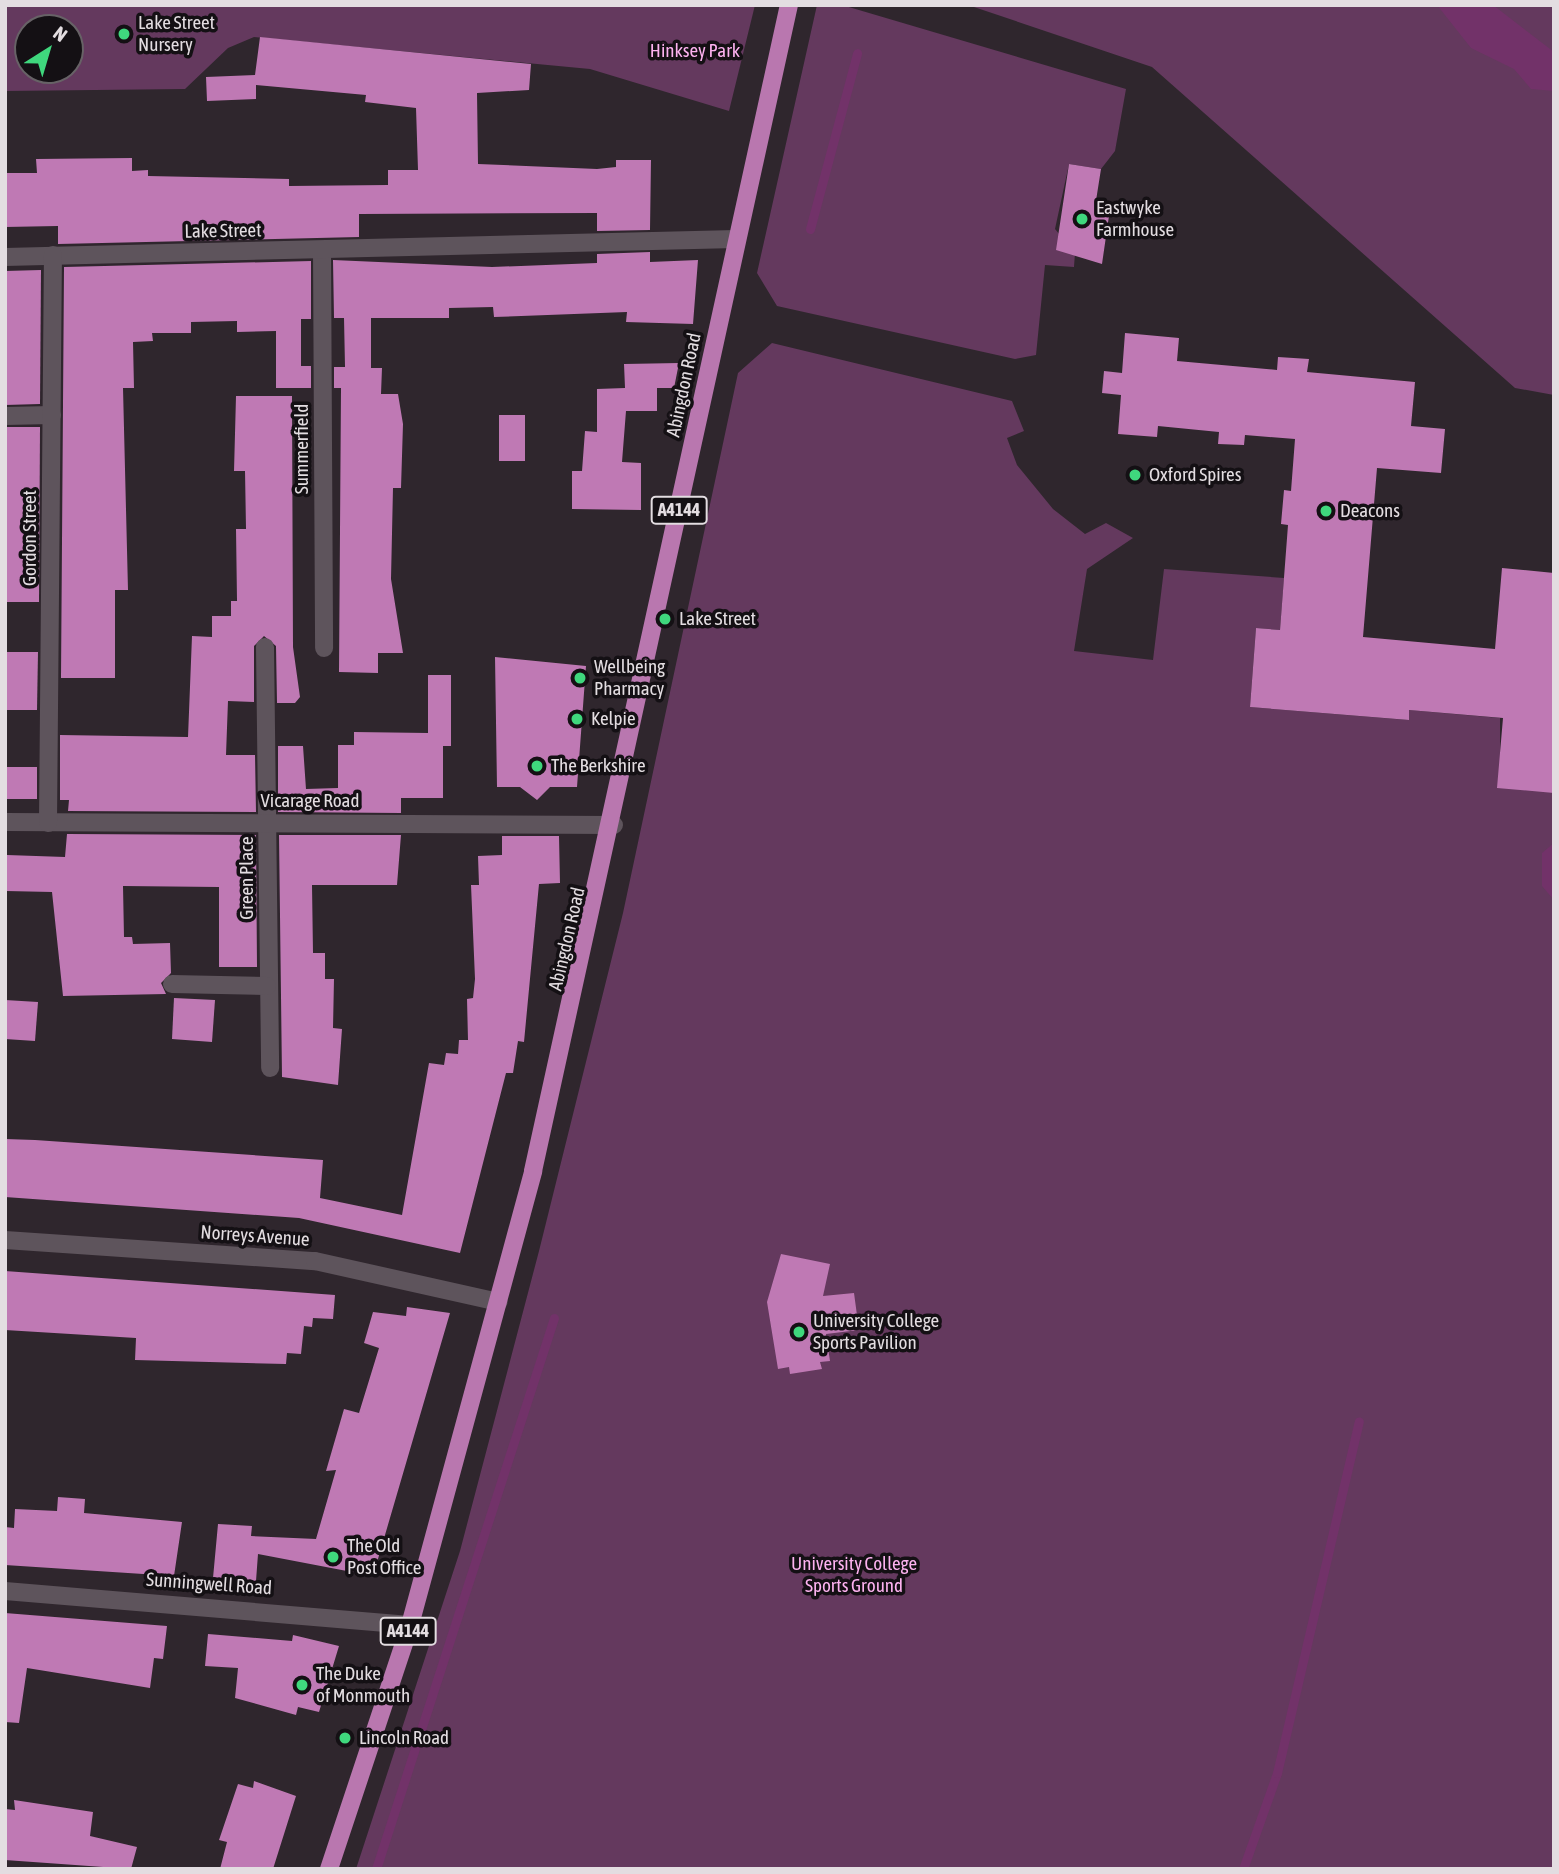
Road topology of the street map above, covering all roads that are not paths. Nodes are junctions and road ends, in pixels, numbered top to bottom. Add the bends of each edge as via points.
1 (789, 5) edge
2 (736, 239) junction
3 (322, 250) junction
4 (53, 255) junction
5 (5, 257) edge
6 (52, 415) junction
7 (5, 416) edge
8 (265, 647) dead end
9 (324, 648) dead end
10 (5, 822) edge
11 (48, 822) junction
12 (268, 822) junction
13 (614, 825) junction
14 (172, 984) dead end
15 (267, 986) junction
16 (270, 1068) dead end
17 (5, 1240) edge
18 (498, 1302) junction
19 (5, 1591) edge
20 (410, 1625) junction
21 (329, 1869) edge

1 - 2 main road, Abingdon Road / A4144
2 - 3 street, Lake Street
2 - 13 main road, Abingdon Road / A4144
3 - 4 street, Lake Street
3 - 9 street, Summerfield
4 - 5 street, Lake Street
4 - 6 street, Gordon Street
6 - 7 street
6 - 11 street, Gordon Street
8 - 12 street, Green Place
10 - 11 street, Vicarage Road
11 - 12 street, Vicarage Road
12 - 13 street, Vicarage Road
12 - 15 street, Green Place
13 - 18 main road, Abingdon Road / A4144
14 - 15 street
15 - 16 street, Green Place
17 - 18 street, Norreys Avenue via 315,1261
18 - 20 main road, Abingdon Road / A4144
19 - 20 street, Sunningwell Road
20 - 21 main road, Abingdon Road / A4144

